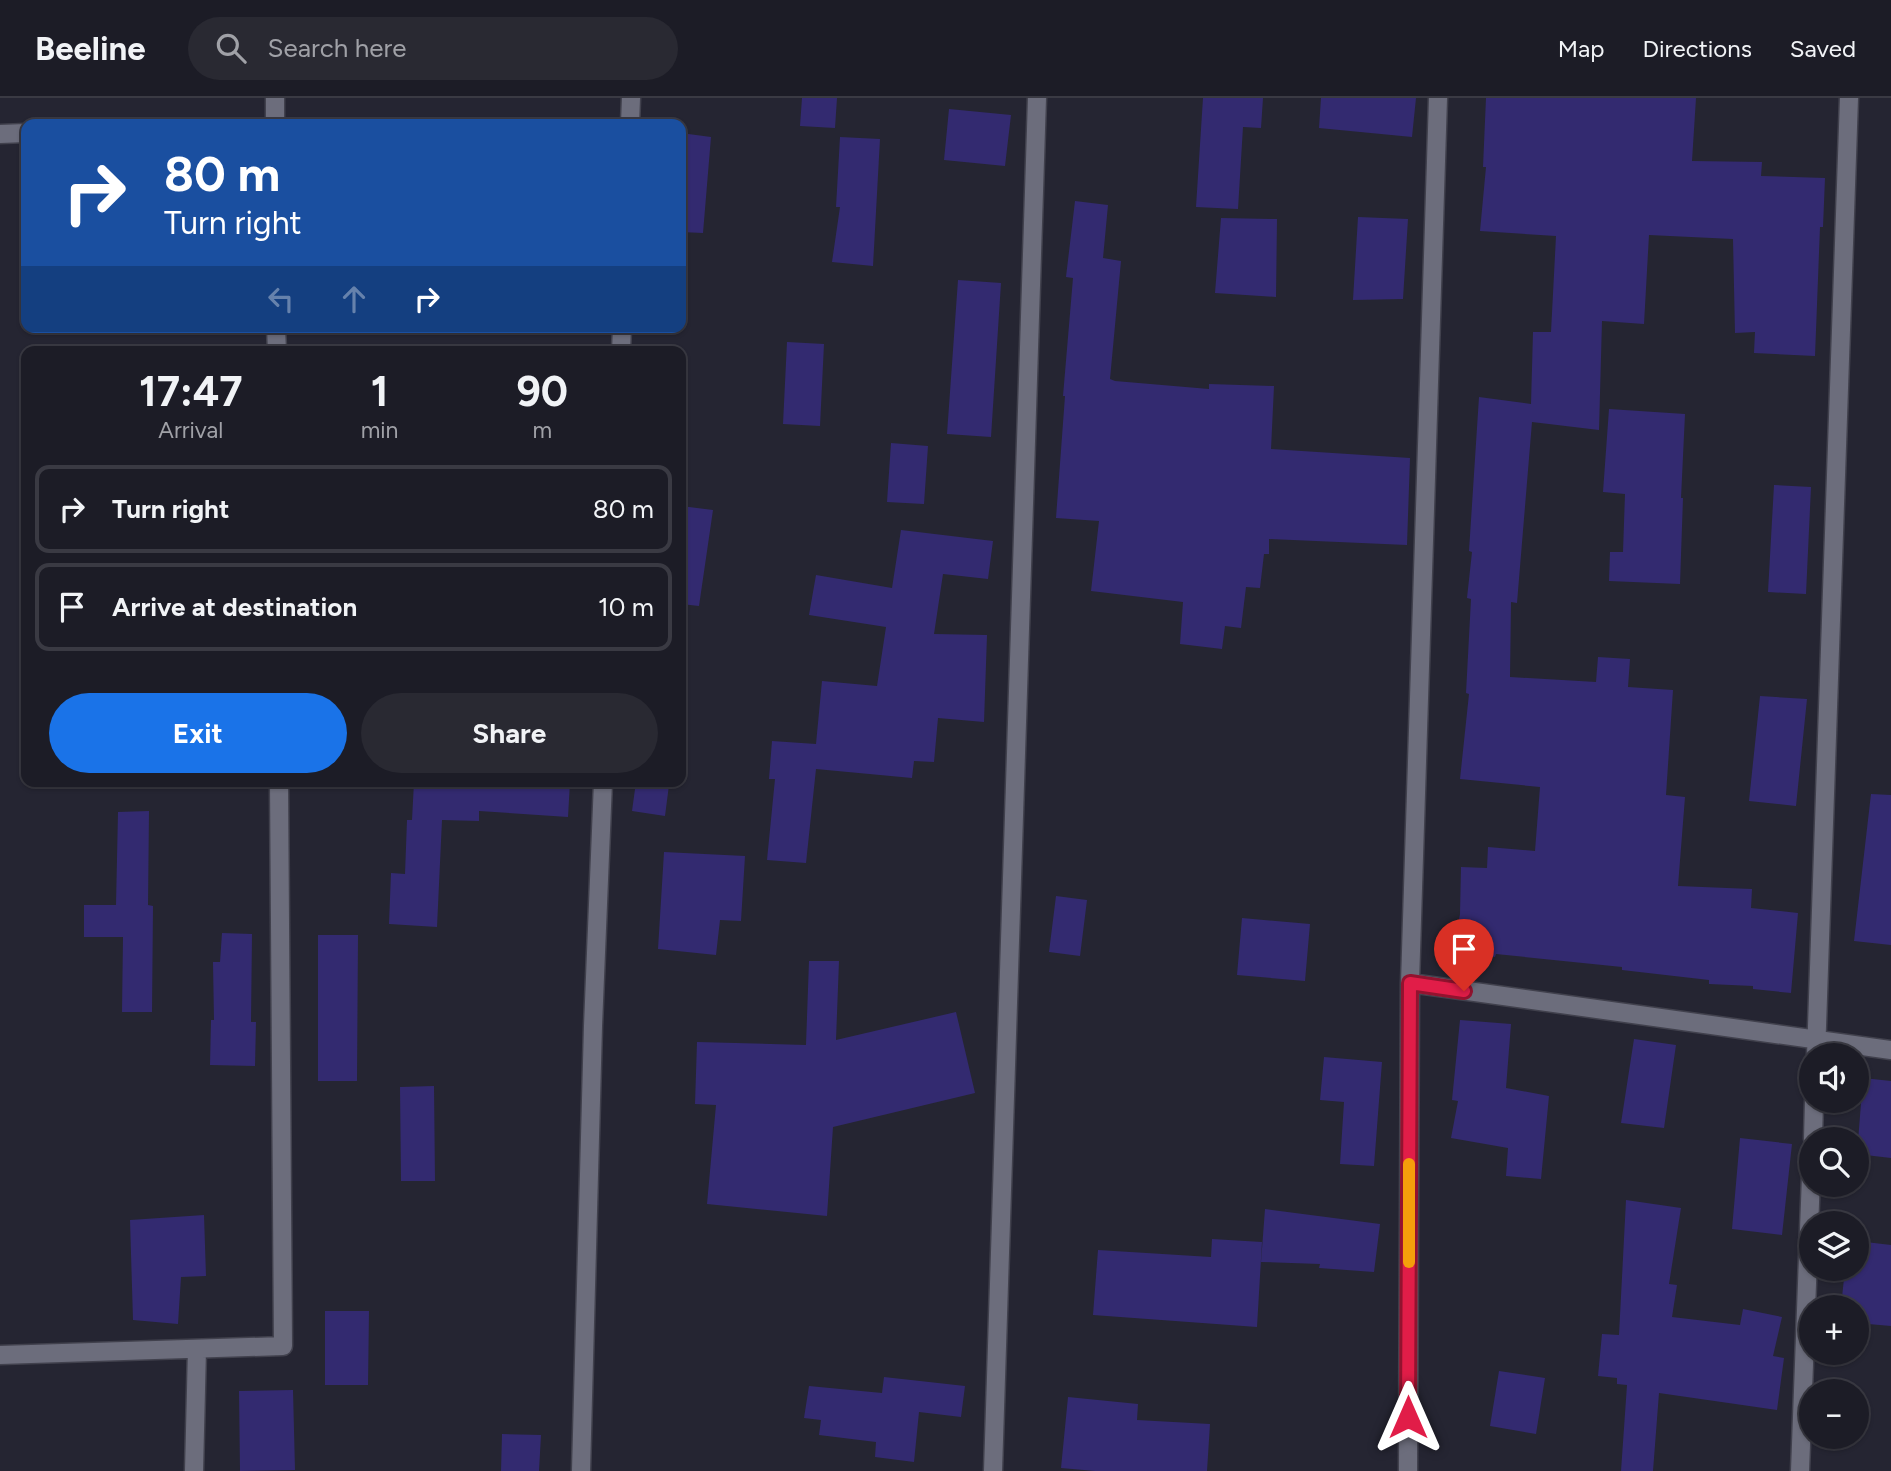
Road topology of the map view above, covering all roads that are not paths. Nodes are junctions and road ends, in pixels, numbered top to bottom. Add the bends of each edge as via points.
1 (275, 98) edge
2 (631, 98) edge
3 (1037, 98) edge
4 (1438, 98) edge
5 (1849, 98) edge
6 (275, 119) edge
7 (630, 119) edge
8 (21, 133) edge
9 (0, 134) edge
10 (279, 787) edge
11 (603, 787) edge
12 (1410, 983) junction
13 (1816, 1043) edge
14 (1799, 1044) edge
15 (1869, 1048) edge
16 (1891, 1049) edge
17 (1810, 1197) edge
18 (197, 1349) junction
19 (0, 1355) edge
20 (194, 1471) edge
21 (581, 1471) edge
22 (993, 1471) edge
23 (1408, 1471) edge
24 (1800, 1471) edge

1 - 6 street
2 - 7 street
3 - 22 street
4 - 12 street
5 - 13 street
8 - 9 street
10 - 18 street via 283,1346
11 - 21 street
12 - 14 street
12 - 23 street
15 - 16 street
17 - 24 street
18 - 19 street
18 - 20 street

